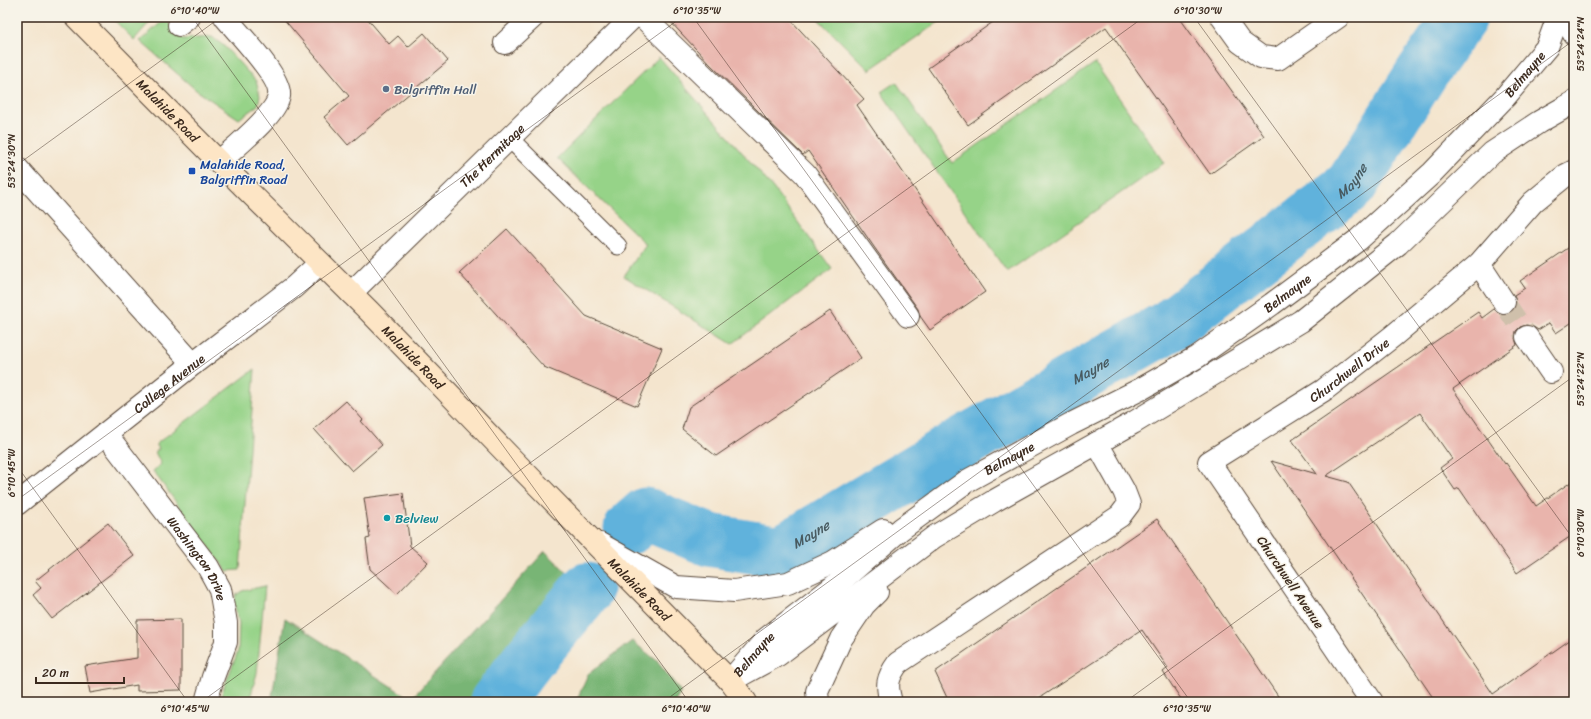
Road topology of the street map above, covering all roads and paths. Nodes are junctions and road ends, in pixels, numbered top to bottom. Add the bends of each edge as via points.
1 (76, 17) edge
2 (224, 17) edge
3 (532, 17) edge
4 (632, 17) edge
5 (643, 17) edge
6 (1222, 17) edge
7 (1338, 17) edge
8 (1558, 17) edge
9 (1568, 17) edge
10 (1574, 34) edge
11 (505, 43) dead end
12 (1574, 102) edge
13 (509, 138) junction
14 (219, 162) junction
15 (17, 168) edge
16 (1574, 171) edge
17 (618, 246) dead end
18 (320, 263) junction
19 (1479, 264) junction
20 (351, 293) junction
21 (1504, 302) tunnel mouth
22 (908, 316) dead end
23 (1527, 337) tunnel mouth
24 (193, 364) junction
25 (1551, 372) dead end
26 (106, 434) junction
27 (1097, 443) junction
28 (1209, 462) joint
29 (967, 481) junction
30 (17, 504) edge
31 (934, 537) junction
32 (592, 540) junction
33 (730, 681) junction
34 (206, 702) edge
35 (746, 702) edge
36 (818, 702) edge
37 (891, 702) edge
38 (1372, 702) edge

1 - 14 main road, Malahide Road
2 - 14 street via 272,73 280,94 269,116
3 - 11 street
4 - 13 street, The Hermitage
5 - 22 street via 805,174
6 - 7 street via 1240,42 1261,57 1278,59
8 - 29 street, Belmayne via 1547,47 1505,97 1431,174 1358,240 1197,358
9 - 10 street
12 - 27 street, Belmayne via 1492,153 1398,244 1301,321
13 - 17 lane
13 - 20 street, The Hermitage
14 - 18 main road, Malahide Road
15 - 24 street
16 - 19 street, Churchwell Drive via 1533,202
18 - 20 main road, Malahide Road
18 - 24 street, College Avenue via 294,287
19 - 21 street
19 - 28 street, Churchwell Drive via 1394,336 1324,390
20 - 32 main road, Malahide Road
23 - 25 street
24 - 26 street, College Avenue
26 - 30 street, College Avenue
26 - 34 street, Washington Drive via 208,566 220,589 226,623 226,642
27 - 31 street, Belmayne
27 - 37 street via 1124,490 1129,504 1120,516 898,663 890,675 887,688
28 - 38 street, Churchwell Avenue
29 - 32 street via 896,521 833,562 788,583 734,591 676,587
29 - 33 street, Belmayne via 901,529 842,580 766,639
31 - 33 street, Belmayne via 778,655
31 - 36 street via 864,605 838,645 817,690
32 - 33 main road, Malahide Road
33 - 35 main road, Malahide Road

